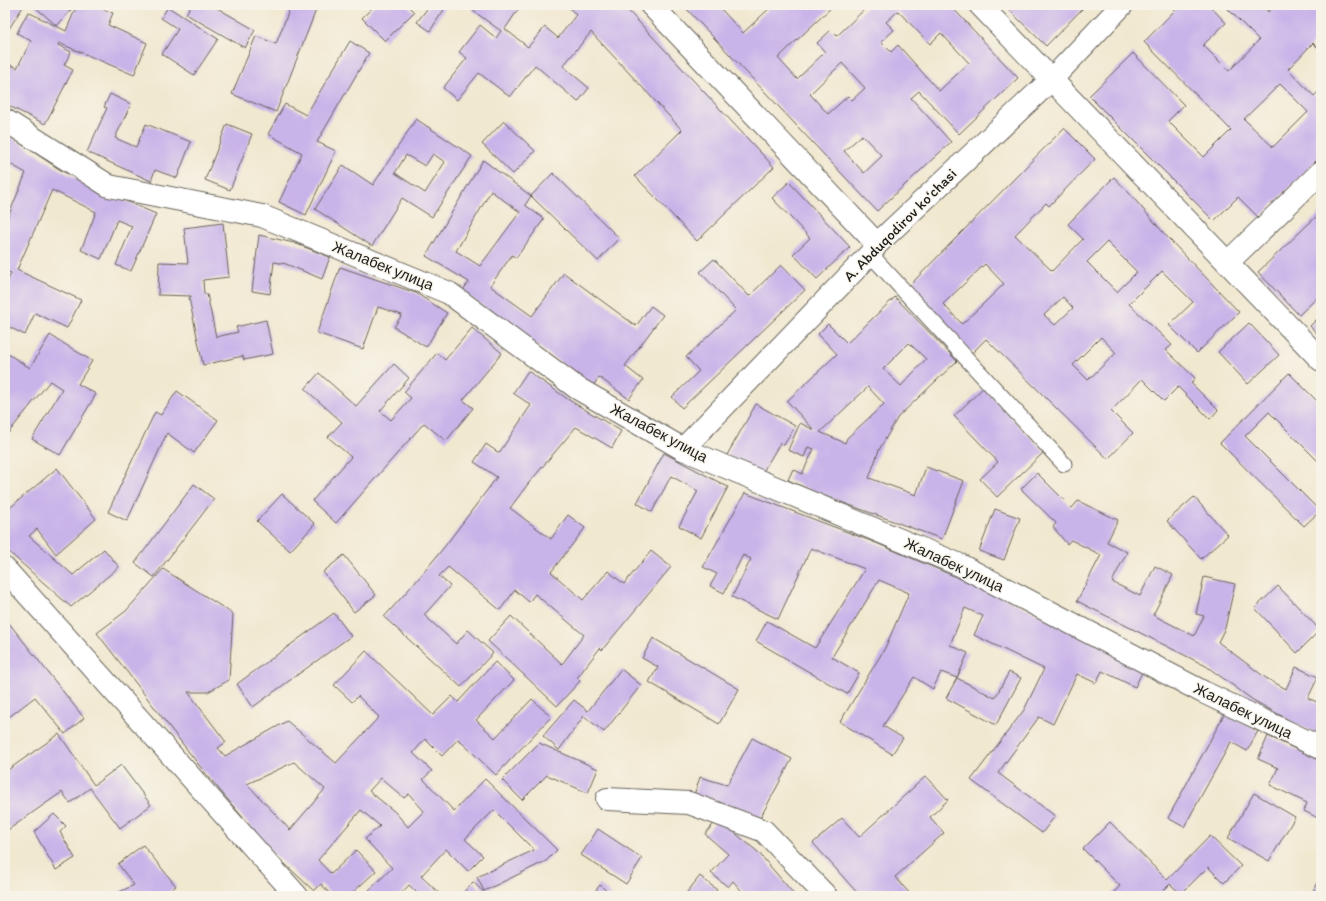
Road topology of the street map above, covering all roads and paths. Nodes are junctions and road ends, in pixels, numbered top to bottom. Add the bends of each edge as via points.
1 (651, 5) edge
2 (980, 5) edge
3 (1122, 5) edge
4 (1051, 80) junction
5 (5, 120) edge
6 (1321, 172) edge
7 (873, 249) junction
8 (1228, 262) junction
9 (1321, 360) edge
10 (683, 449) junction
11 (1064, 464) dead end
12 (5, 569) edge
13 (1321, 748) edge
14 (607, 798) dead end
15 (297, 896) edge
16 (826, 896) edge

1 - 7 street
2 - 4 street
3 - 4 street, A. Abduqodirov koʻchasi
4 - 7 street, A. Abduqodirov koʻchasi
4 - 8 street
5 - 10 street, Жалабек улица via 109,186 262,216 449,293 577,388
6 - 8 street
7 - 10 street, A. Abduqodirov koʻchasi
7 - 11 lane
8 - 9 street
10 - 13 street, Жалабек улица via 960,565 1203,692
12 - 15 street
14 - 16 street via 689,803 764,831

